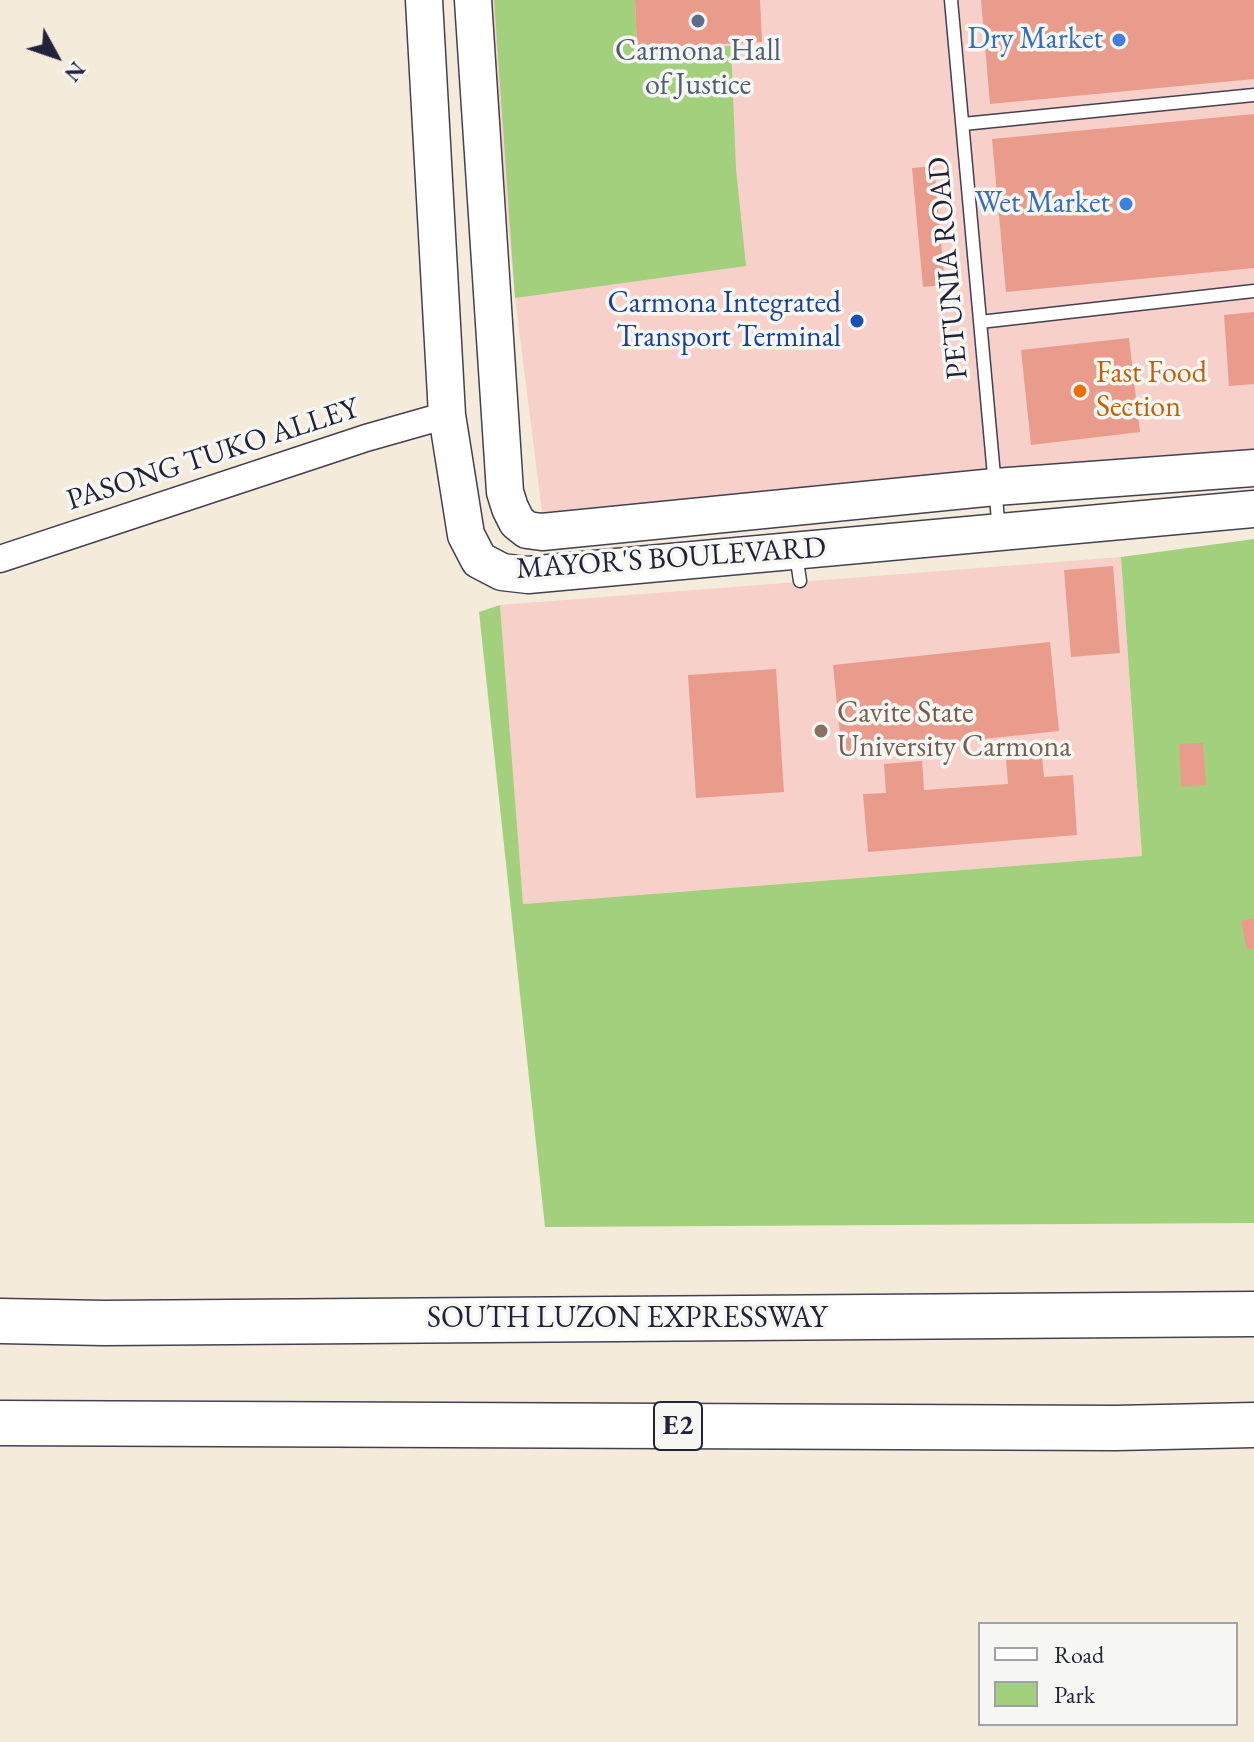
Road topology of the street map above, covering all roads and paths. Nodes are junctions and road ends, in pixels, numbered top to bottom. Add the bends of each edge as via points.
1 (424, 0) edge
2 (473, 0) edge
3 (951, 0) edge
4 (1254, 95) edge
5 (963, 124) junction
6 (1254, 291) edge
7 (980, 322) junction
8 (447, 415) junction
9 (1254, 468) edge
10 (995, 487) junction
11 (1254, 509) edge
12 (999, 531) junction
13 (0, 559) edge
14 (1254, 1314) edge
15 (0, 1321) edge
16 (0, 1423) edge
17 (1254, 1425) edge

1 - 8 main road, MAYOR'S BOULEVARD
2 - 10 main road, MAYOR'S BOULEVARD via 505,492 517,522 542,532
3 - 5 lane, PETUNIA ROAD
4 - 5 lane
5 - 7 lane, PETUNIA ROAD
6 - 7 lane
7 - 10 lane, PETUNIA ROAD
8 - 12 main road, MAYOR'S BOULEVARD via 466,535 479,560 502,572 797,566
8 - 13 street, PASONG TUKO ALLEY
9 - 10 main road, MAYOR'S BOULEVARD
10 - 12 lane, PETUNIA ROAD
11 - 12 main road, MAYOR'S BOULEVARD
14 - 15 highway, SOUTH LUZON EXPRESSWAY
16 - 17 highway, E2

